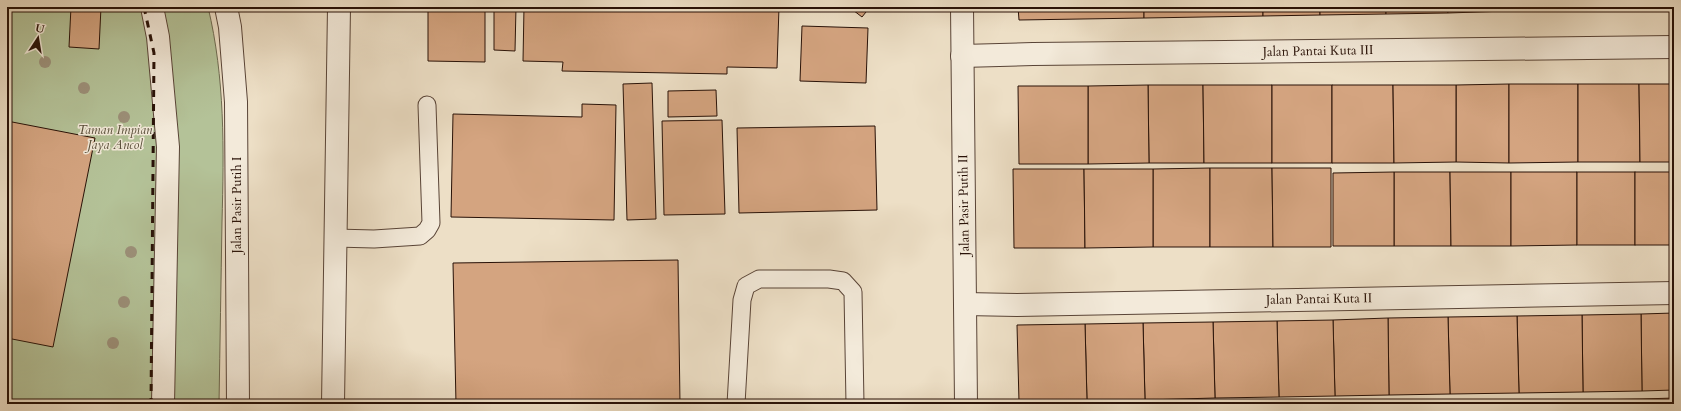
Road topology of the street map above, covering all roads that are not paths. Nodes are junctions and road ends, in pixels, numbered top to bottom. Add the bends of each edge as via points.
1 (152, 7) edge
2 (226, 7) edge
3 (339, 7) edge
4 (962, 7) edge
5 (1674, 47) edge
6 (962, 56) junction
7 (427, 105) dead end
8 (335, 238) junction
9 (1674, 293) edge
10 (965, 304) junction
11 (163, 404) edge
12 (238, 404) edge
13 (333, 404) edge
14 (736, 404) edge
15 (855, 404) edge
16 (966, 404) edge

1 - 11 street via 158,37 168,147
2 - 12 street, Jalan Pasir Putih I via 236,102
3 - 8 street
4 - 6 street, Jalan Pasir Putih II
5 - 6 street, Jalan Pantai Kuta III
6 - 10 street, Jalan Pasir Putih II
7 - 8 lane via 431,223 427,230 420,236
8 - 13 street
9 - 10 street, Jalan Pantai Kuta II
10 - 16 street, Jalan Pasir Putih II
14 - 15 lane via 742,300 746,286 759,279 829,279 843,281 853,292

